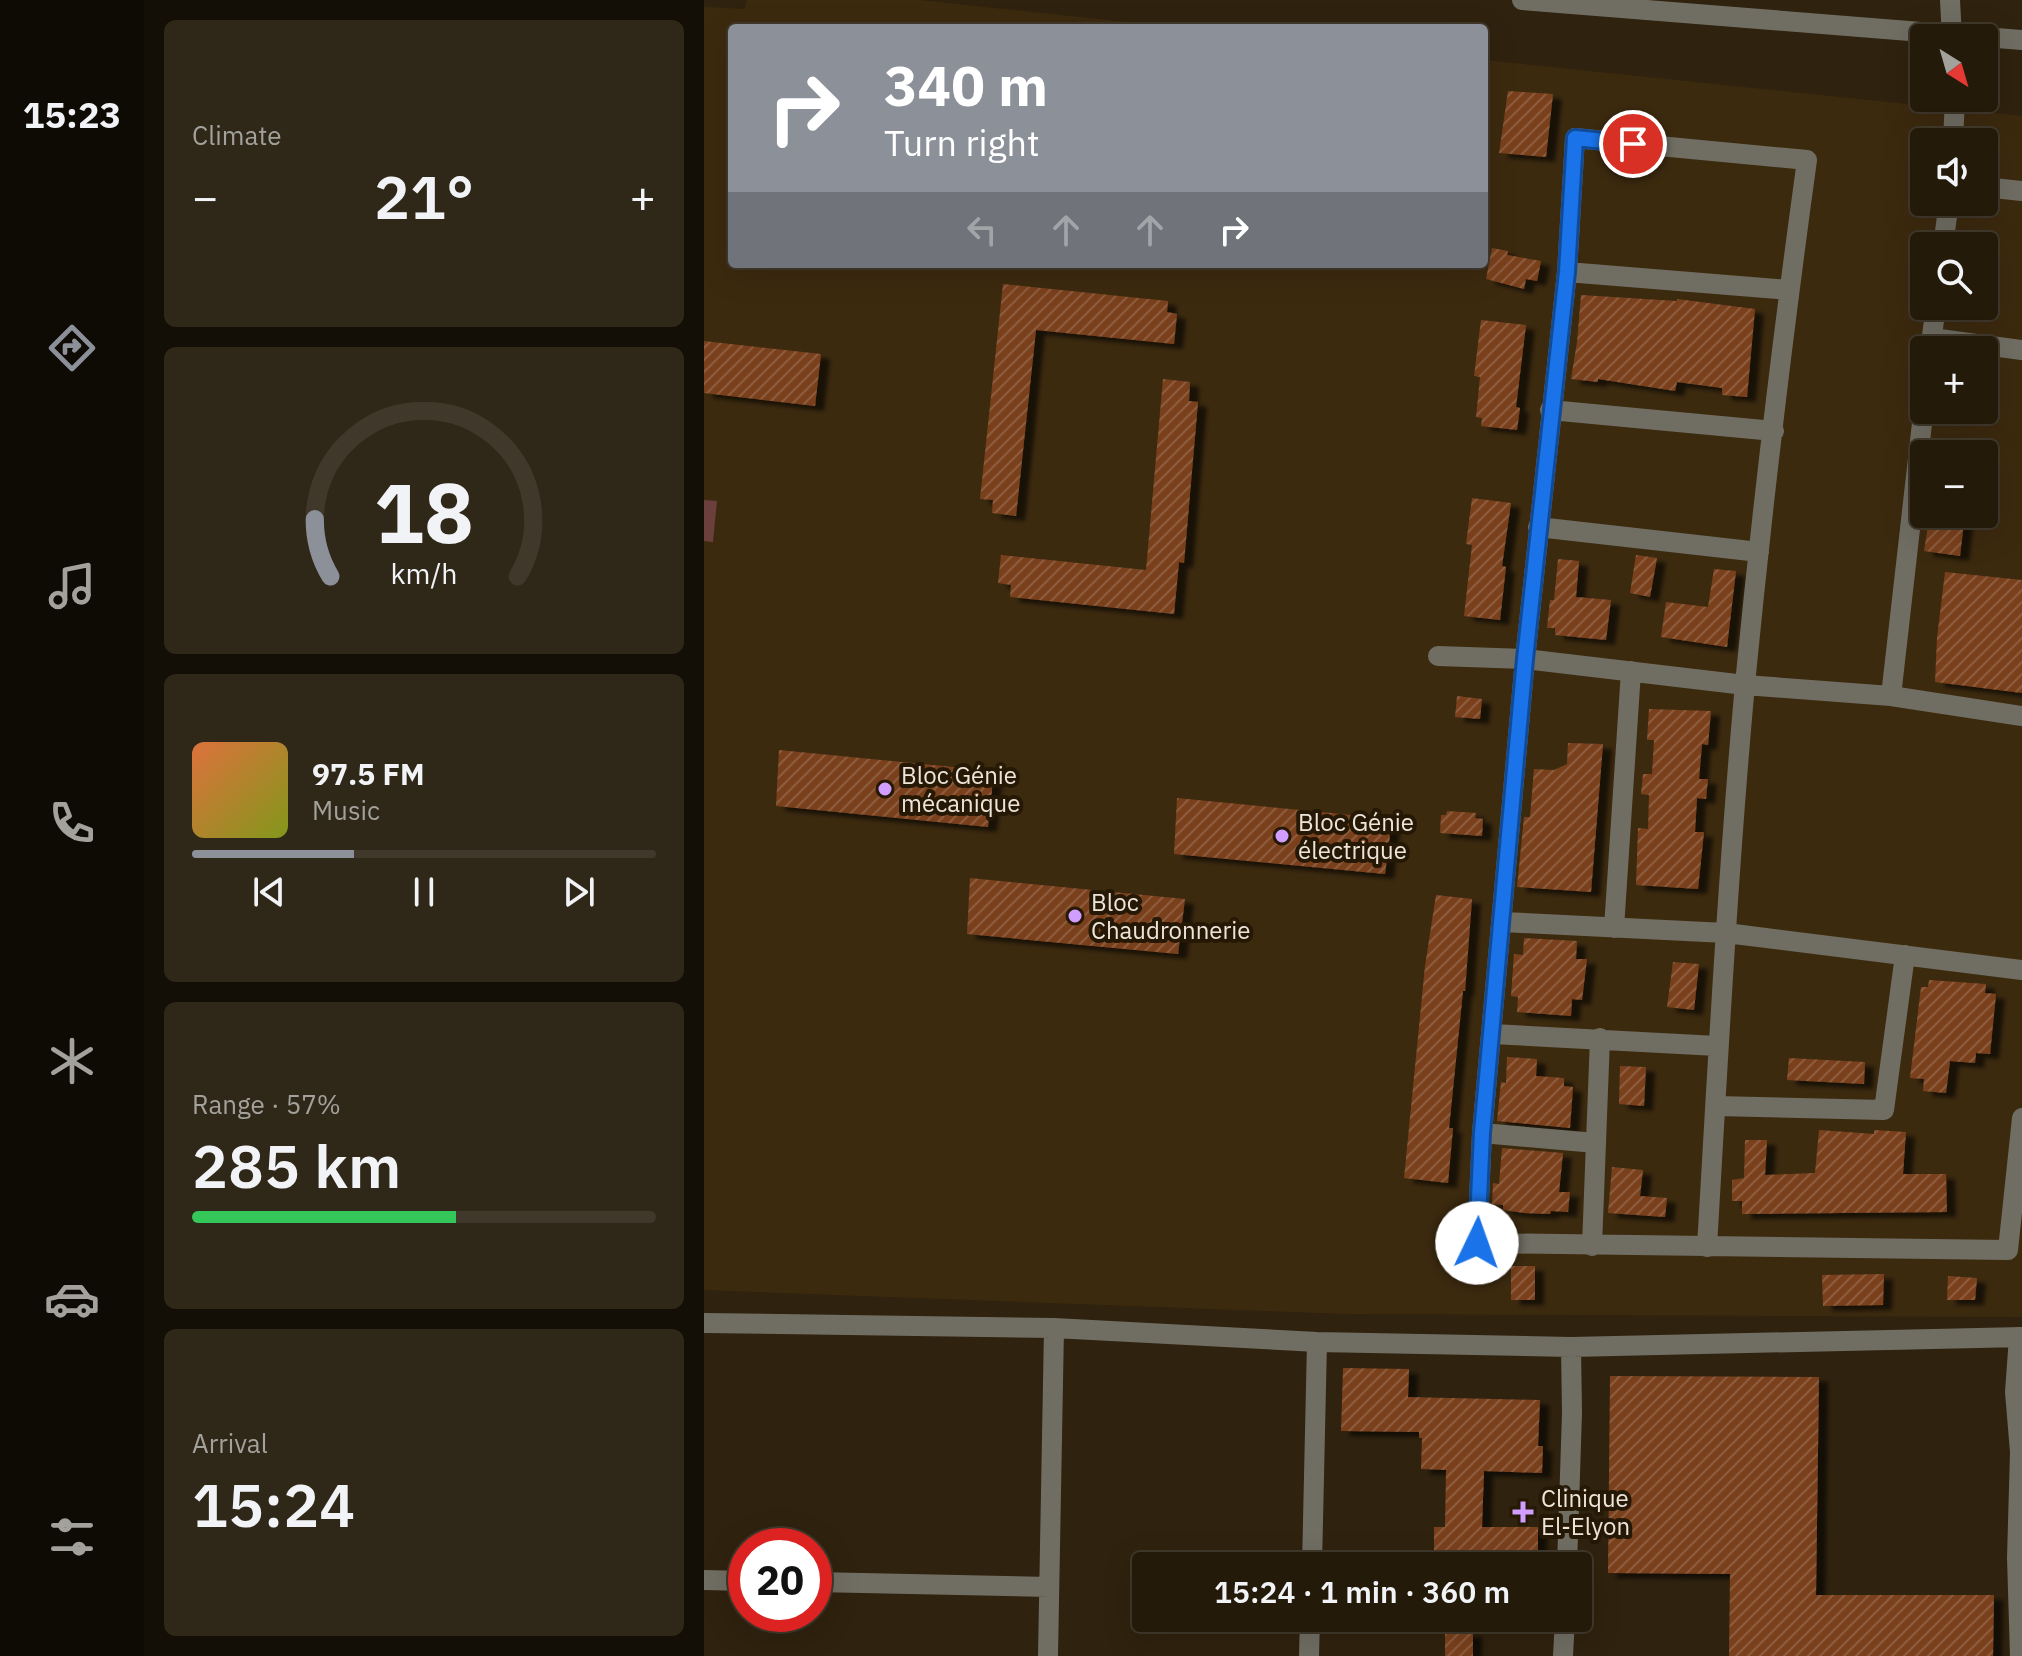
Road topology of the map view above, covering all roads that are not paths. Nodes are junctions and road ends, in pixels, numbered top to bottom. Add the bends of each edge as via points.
1 (1522, 0) edge
2 (1950, 0) edge
3 (1951, 24) edge
4 (1910, 32) edge
5 (1998, 39) edge
6 (2022, 40) edge
7 (1998, 188) edge
8 (2022, 191) edge
9 (1567, 272) junction
10 (1789, 290) junction
11 (1998, 348) edge
12 (2022, 350) edge
13 (1550, 410) junction
14 (1922, 424) edge
15 (1774, 431) junction
16 (1538, 527) junction
17 (1759, 552) junction
18 (1438, 656) dead end
19 (1525, 659) junction
20 (1631, 671) junction
21 (1745, 685) junction
22 (1891, 696) junction
23 (2022, 716) edge
24 (1503, 922) junction
25 (1614, 928) junction
26 (1726, 933) junction
27 (1905, 955) junction
28 (2022, 970) edge
29 (1493, 1034) junction
30 (1600, 1038) junction
31 (1717, 1046) junction
32 (1716, 1106) junction
33 (2022, 1118) edge
34 (1482, 1133) junction
35 (1596, 1143) junction
36 (1592, 1246) junction
37 (1707, 1247) junction
38 (2015, 1250) edge
39 (704, 1323) edge
40 (1054, 1328) junction
41 (2021, 1337) edge
42 (1317, 1342) junction
43 (1571, 1347) junction
44 (1312, 1552) edge
45 (1567, 1552) edge
46 (704, 1580) edge
47 (728, 1581) edge
48 (832, 1582) edge
49 (1049, 1587) junction
50 (1310, 1632) edge
51 (1564, 1632) edge
52 (1048, 1656) edge
53 (1309, 1656) edge
54 (1563, 1656) edge
55 (2020, 1656) edge

1 - 4 street
2 - 3 street
5 - 6 street
7 - 8 street
9 - 10 street
9 - 10 street via 1575,138 1807,160
9 - 13 street
10 - 15 street
11 - 12 street
13 - 15 street
13 - 16 street
14 - 22 street
15 - 17 street
16 - 17 street
16 - 19 street
17 - 21 street
18 - 19 street
19 - 20 street
19 - 24 street
20 - 21 street
20 - 25 street
21 - 22 street
21 - 26 street
22 - 23 street
24 - 25 street
24 - 29 street
25 - 26 street
26 - 27 street
26 - 31 street
27 - 28 street
27 - 32 street via 1884,1110
29 - 30 street
29 - 34 street
30 - 31 street
30 - 35 street
31 - 32 street
32 - 37 street
33 - 38 street
34 - 35 street
34 - 36 street via 1477,1243
35 - 36 street
36 - 37 street
37 - 38 street
39 - 40 street
40 - 42 street
40 - 49 street
41 - 43 street
41 - 55 street via 2015,1392
42 - 43 street
42 - 44 street
43 - 45 street
46 - 47 street
48 - 49 street
49 - 52 street
50 - 53 street
51 - 54 street

